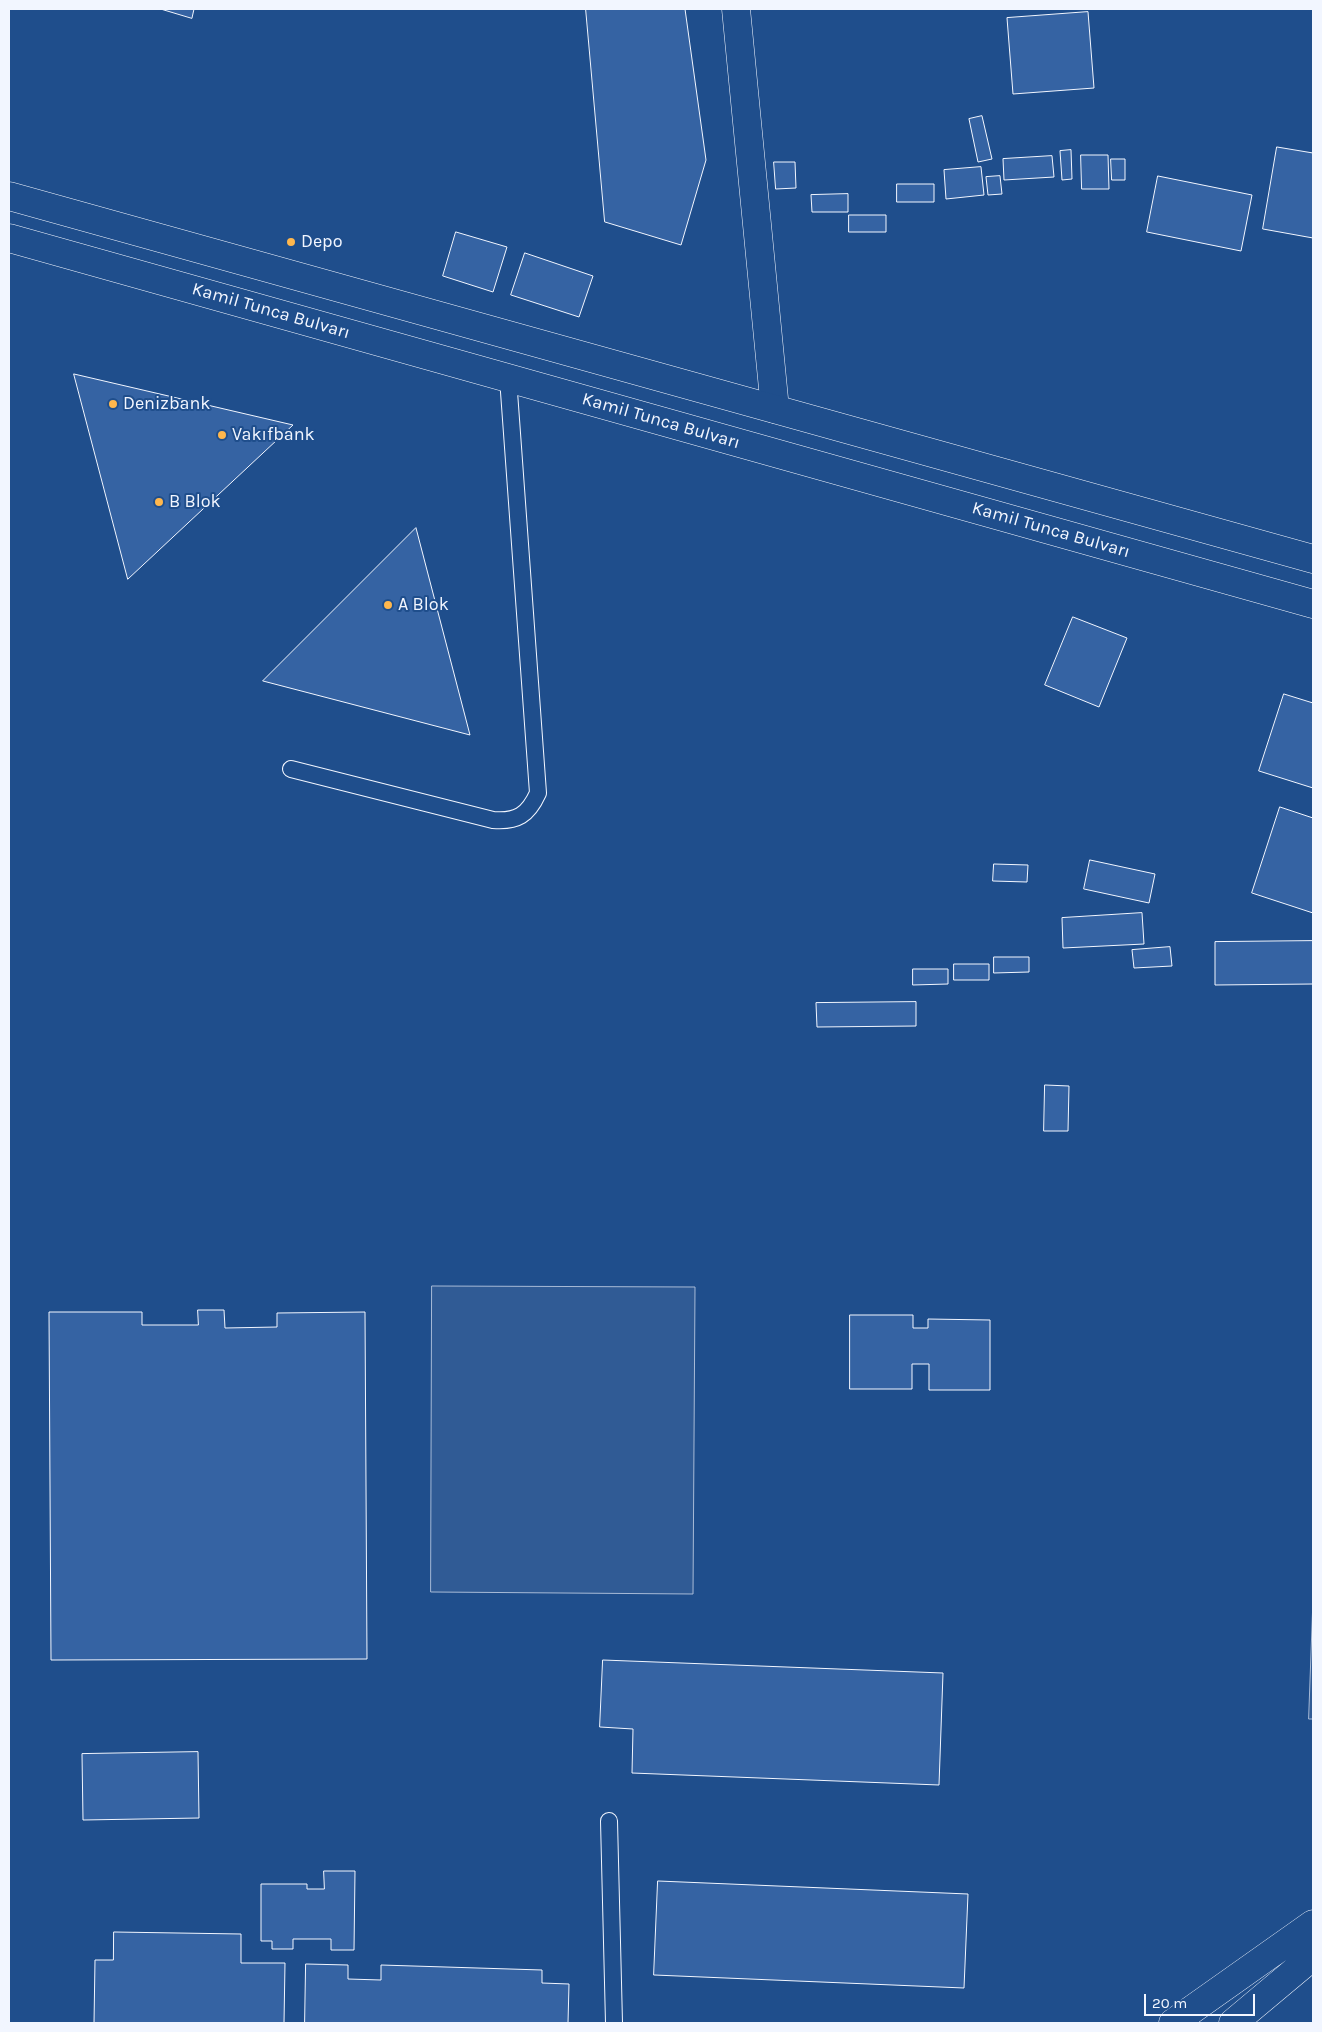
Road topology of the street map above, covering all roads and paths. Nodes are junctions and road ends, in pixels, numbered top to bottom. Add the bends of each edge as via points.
1 (736, 9) edge
2 (9, 196) edge
3 (9, 238) edge
4 (508, 378) junction
5 (775, 409) junction
6 (1313, 559) edge
7 (1313, 604) edge
8 (291, 769) dead end
9 (609, 1821) dead end
10 (1313, 1924) edge
11 (1313, 1956) edge
12 (614, 2023) edge
13 (1173, 2023) edge
14 (1233, 2023) edge

1 - 5 main road
2 - 5 main road
3 - 4 main road, Kamil Tunca Bulvarı
4 - 7 main road, Kamil Tunca Bulvarı
4 - 8 lane via 538,793 532,805 523,815 513,819 493,820
5 - 6 main road
9 - 12 lane
10 - 13 main road
11 - 14 main road

